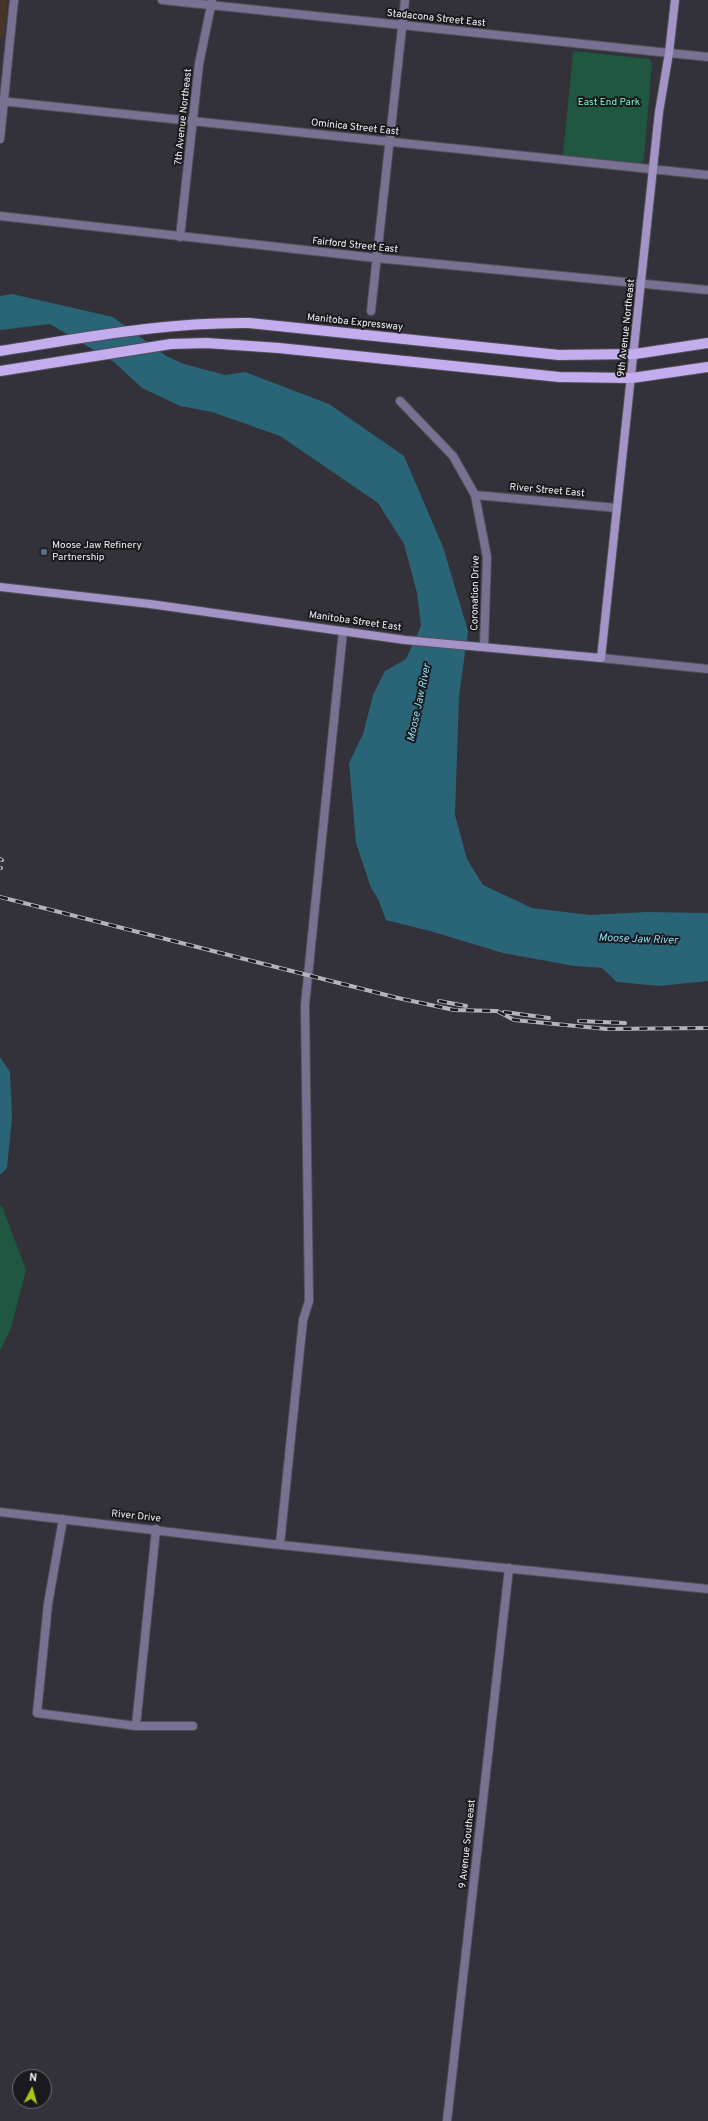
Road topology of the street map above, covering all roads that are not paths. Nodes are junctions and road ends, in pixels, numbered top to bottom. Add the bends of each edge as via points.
1 (14, 0) edge
2 (162, 0) edge
3 (405, 0) edge
4 (675, 0) edge
5 (212, 3) edge
6 (402, 25) junction
7 (669, 53) junction
8 (708, 57) edge
9 (2, 101) edge
10 (194, 121) junction
11 (0, 139) edge
12 (388, 142) junction
13 (654, 169) junction
14 (708, 175) edge
15 (0, 216) edge
16 (180, 237) junction
17 (376, 258) junction
18 (642, 284) junction
19 (708, 290) edge
20 (371, 311) dead end
21 (708, 343) edge
22 (0, 351) edge
23 (635, 354) junction
24 (708, 367) edge
25 (0, 371) edge
26 (632, 378) junction
27 (400, 401) dead end
28 (475, 495) junction
29 (617, 508) junction
30 (0, 586) edge
31 (343, 631) junction
32 (484, 646) junction
33 (601, 658) junction
34 (708, 670) edge
35 (0, 1512) edge
36 (63, 1519) junction
37 (156, 1529) junction
38 (280, 1544) junction
39 (509, 1568) junction
40 (708, 1590) edge
41 (136, 1726) junction
42 (194, 1726) dead end
43 (447, 2121) edge

1 - 9 street
2 - 5 street, Stadacona Street East
3 - 6 street
4 - 7 street, 9th Avenue Northeast
5 - 6 street, Stadacona Street East
5 - 10 street, 7th Avenue Northeast via 199,64
6 - 7 street, Stadacona Street East
6 - 12 street
7 - 8 street, Stadacona Street East
7 - 13 street, 9th Avenue Northeast via 659,112
9 - 10 street, Ominica Street East
9 - 11 street
10 - 12 street, Ominica Street East
10 - 16 street, 7th Avenue Northeast
12 - 13 street, Ominica Street East
12 - 17 street
13 - 14 street, Ominica Street East
13 - 18 street, 9th Avenue Northeast
15 - 16 street, Fairford Street East
16 - 17 street, Fairford Street East
17 - 18 street, Fairford Street East
17 - 20 street
18 - 19 street, Fairford Street East
18 - 23 street, 9th Avenue Northeast
21 - 23 main road, Manitoba Expressway
22 - 23 main road, Manitoba Expressway via 152,327 204,322 249,323 559,355
23 - 26 street, 9th Avenue Northeast
24 - 26 main road
25 - 26 main road via 171,344 236,344 530,375
26 - 29 street, 9th Avenue Northeast
27 - 28 street, Coronation Drive via 453,456
28 - 29 street, River Street East
28 - 32 street, Coronation Drive via 488,557
29 - 33 street, 9th Avenue Northeast
30 - 31 street, Manitoba Street East
31 - 32 street, Manitoba Street East via 406,640
31 - 38 street via 305,1005 309,1301 303,1320
32 - 33 street, Manitoba Street East
33 - 34 street, Manitoba Street East
35 - 36 street, River Drive
36 - 37 street, River Drive
36 - 41 street via 48,1604 37,1714
37 - 38 street, River Drive
37 - 41 street
38 - 39 street, River Drive
39 - 40 street, River Drive
39 - 43 street, 9 Avenue Southeast
41 - 42 street

